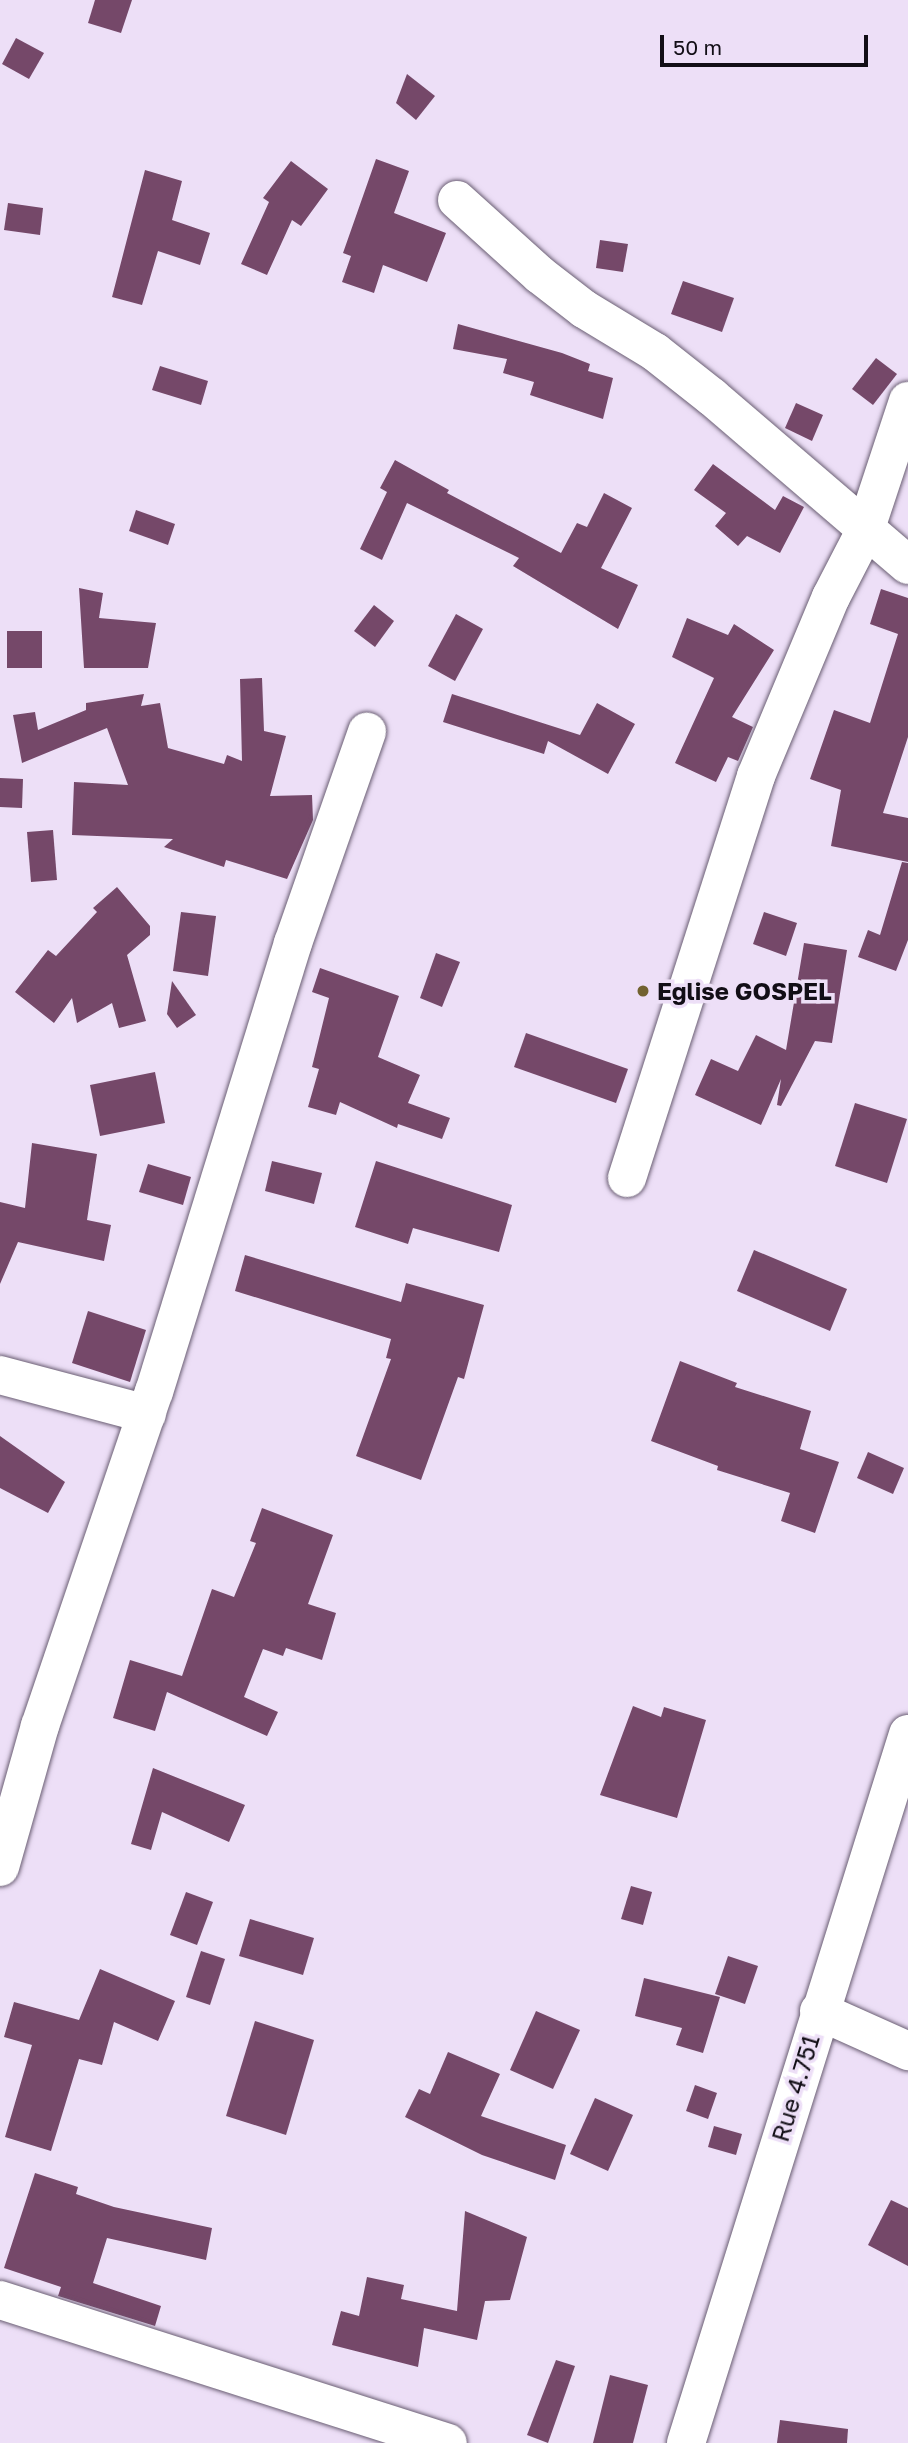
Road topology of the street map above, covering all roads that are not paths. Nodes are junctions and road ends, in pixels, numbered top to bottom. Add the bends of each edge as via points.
1 (457, 200) dead end
2 (908, 401) edge
3 (865, 531) junction
4 (908, 565) edge
5 (367, 732) dead end
6 (627, 1178) dead end
7 (0, 1375) edge
8 (147, 1414) junction
9 (908, 1734) edge
10 (0, 1867) edge
11 (819, 2011) junction
12 (908, 2051) edge
13 (0, 2300) edge
14 (448, 2443) edge
15 (685, 2443) edge

1 - 3 street via 551,284 655,352 712,397
2 - 3 street
3 - 4 street
3 - 6 street via 773,728
5 - 8 street via 293,943
7 - 8 street
8 - 10 street via 40,1726
9 - 11 street, Rue 4.751
11 - 12 street
11 - 15 street, Rue 4.751
13 - 14 street

